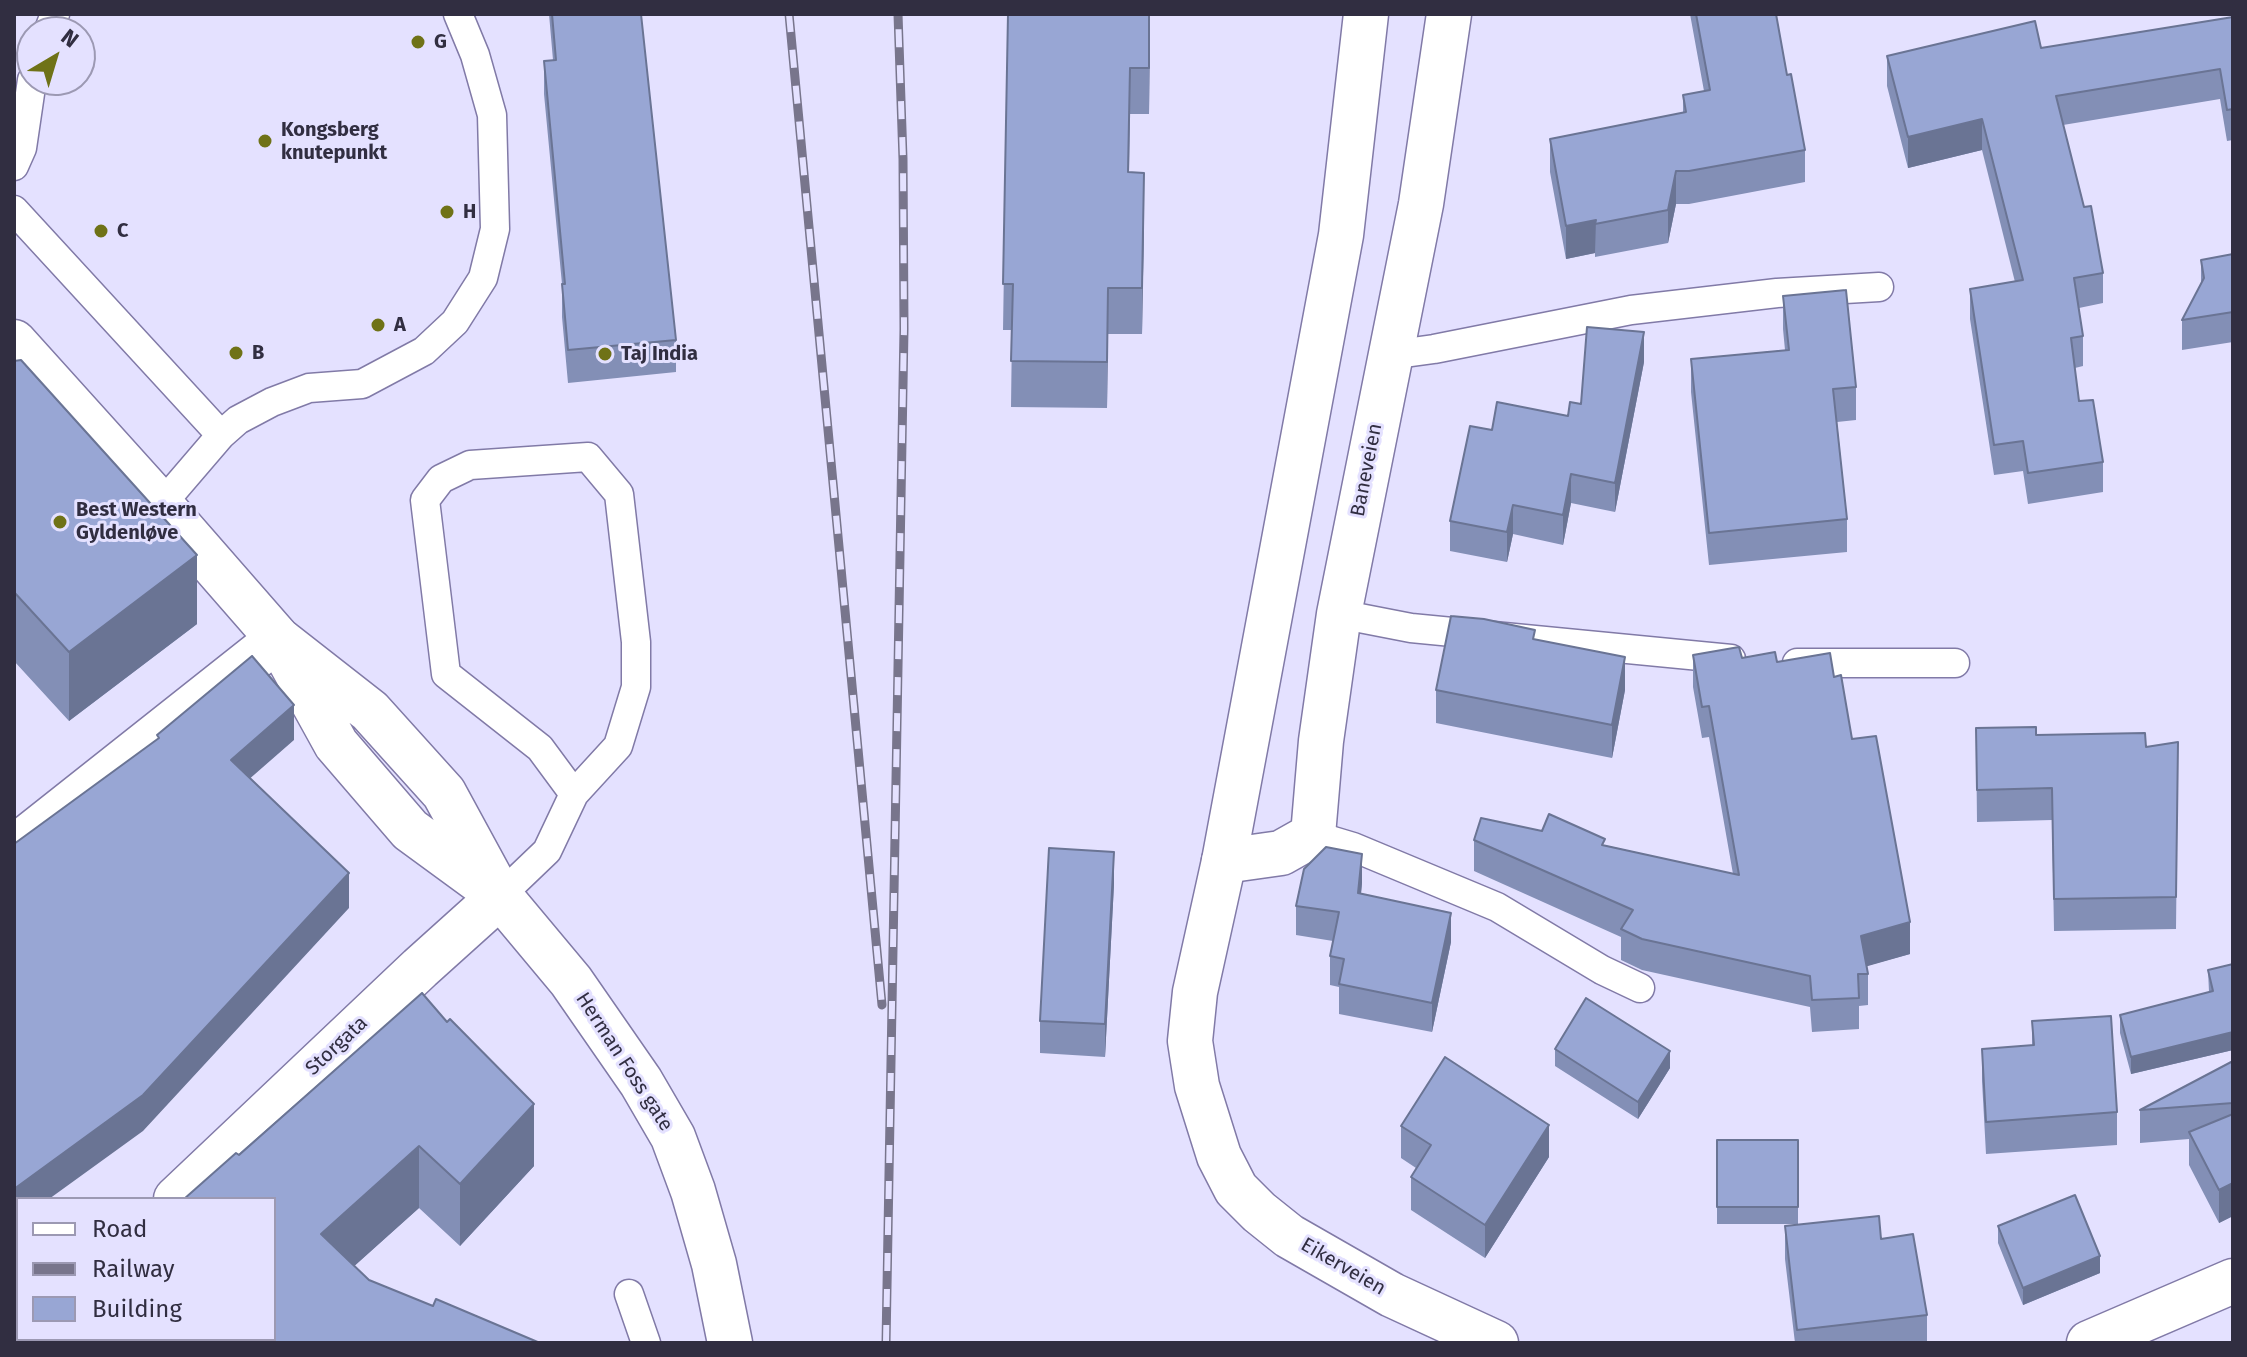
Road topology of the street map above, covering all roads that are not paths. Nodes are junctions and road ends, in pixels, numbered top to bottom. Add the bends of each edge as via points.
1 (458, 14) edge
2 (1366, 14) edge
3 (1449, 14) edge
4 (30, 96) edge
5 (14, 166) edge
6 (14, 210) edge
7 (1879, 287) dead end
8 (14, 342) edge
9 (1390, 355) junction
10 (221, 435) junction
11 (161, 505) junction
12 (1339, 614) junction
13 (278, 639) junction
14 (1955, 663) dead end
15 (574, 794) junction
16 (1313, 835) junction
17 (14, 848) edge
18 (1224, 861) junction
19 (500, 896) junction
20 (1640, 988) dead end
21 (178, 1197) edge
22 (2233, 1281) edge
23 (629, 1294) dead end
24 (646, 1343) edge
25 (730, 1343) edge
26 (1496, 1343) edge
27 (2089, 1343) edge

1 - 10 lane via 492,115 495,229 483,278 455,322 424,351 362,384 309,388 272,402
2 - 18 main road via 1341,235
3 - 9 main road, Baneveien via 1421,204
4 - 5 lane
6 - 10 lane
7 - 9 lane via 1631,310
8 - 11 main road, Herman Foss gate via 40,394
9 - 12 main road, Baneveien
10 - 11 lane
11 - 13 main road, Herman Foss gate
12 - 14 lane via 1411,628 1767,662
12 - 16 main road, Baneveien
13 - 17 main road
13 - 19 main road, Herman Foss gate via 336,744 410,830
15 - 15 lane via 540,748 446,674 425,500 441,479 470,465 588,457 619,494 636,687 618,746
15 - 19 lane via 547,851
16 - 18 main road via 1281,853
16 - 20 lane via 1497,907
18 - 26 main road, Eikerveien via 1195,992 1190,1041 1197,1086 1219,1156 1236,1189 1289,1236 1392,1295
19 - 21 main road, Storgata
19 - 25 main road, Herman Foss gate via 603,1024 673,1137 714,1264
22 - 27 main road
23 - 24 lane

